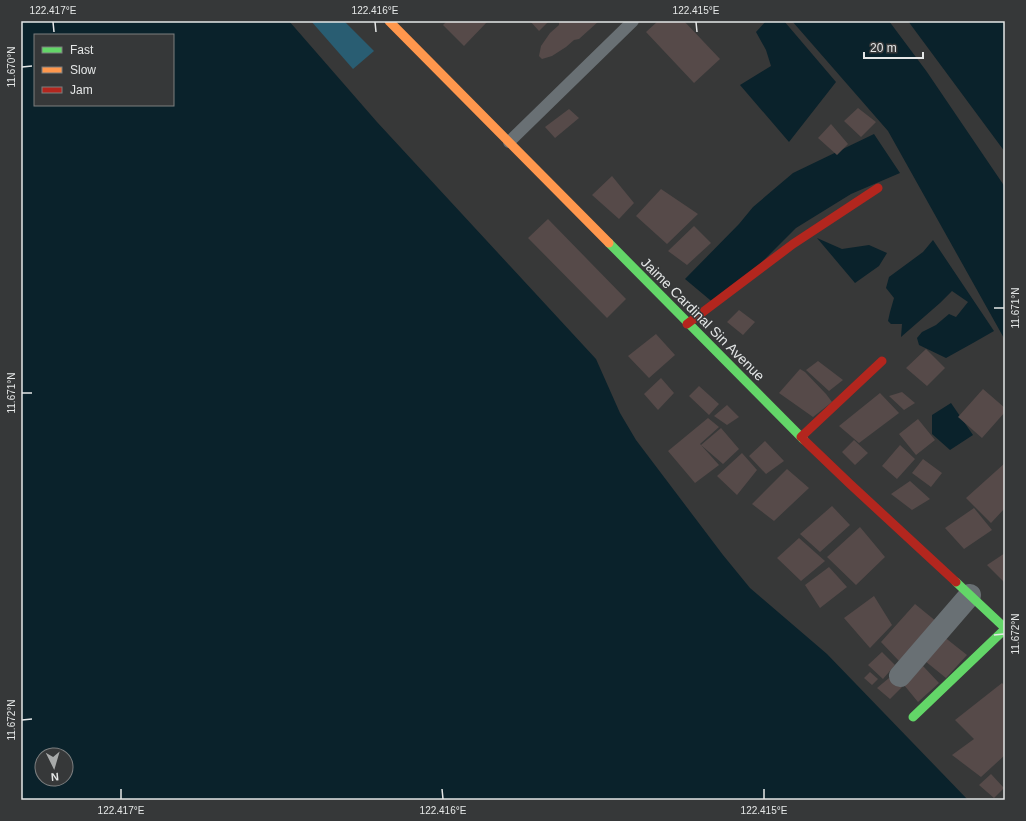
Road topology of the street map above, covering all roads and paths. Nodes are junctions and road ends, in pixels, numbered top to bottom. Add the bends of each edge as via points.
1 (389, 21) edge
2 (633, 21) edge
3 (509, 142) junction
4 (878, 188) dead end
5 (688, 324) junction
6 (882, 361) dead end
7 (801, 437) junction
8 (970, 595) junction
9 (1005, 628) edge
10 (900, 676) dead end
11 (913, 717) dead end

1 - 3 main road, Jaime Cardinal Sin Avenue
2 - 3 lane
3 - 5 main road, Jaime Cardinal Sin Avenue
4 - 5 main road via 793,244
5 - 7 main road, Jaime Cardinal Sin Avenue
6 - 7 main road
7 - 8 main road, Jaime Cardinal Sin Avenue
8 - 9 main road, Jaime Cardinal Sin Avenue
8 - 10 street
9 - 11 main road

